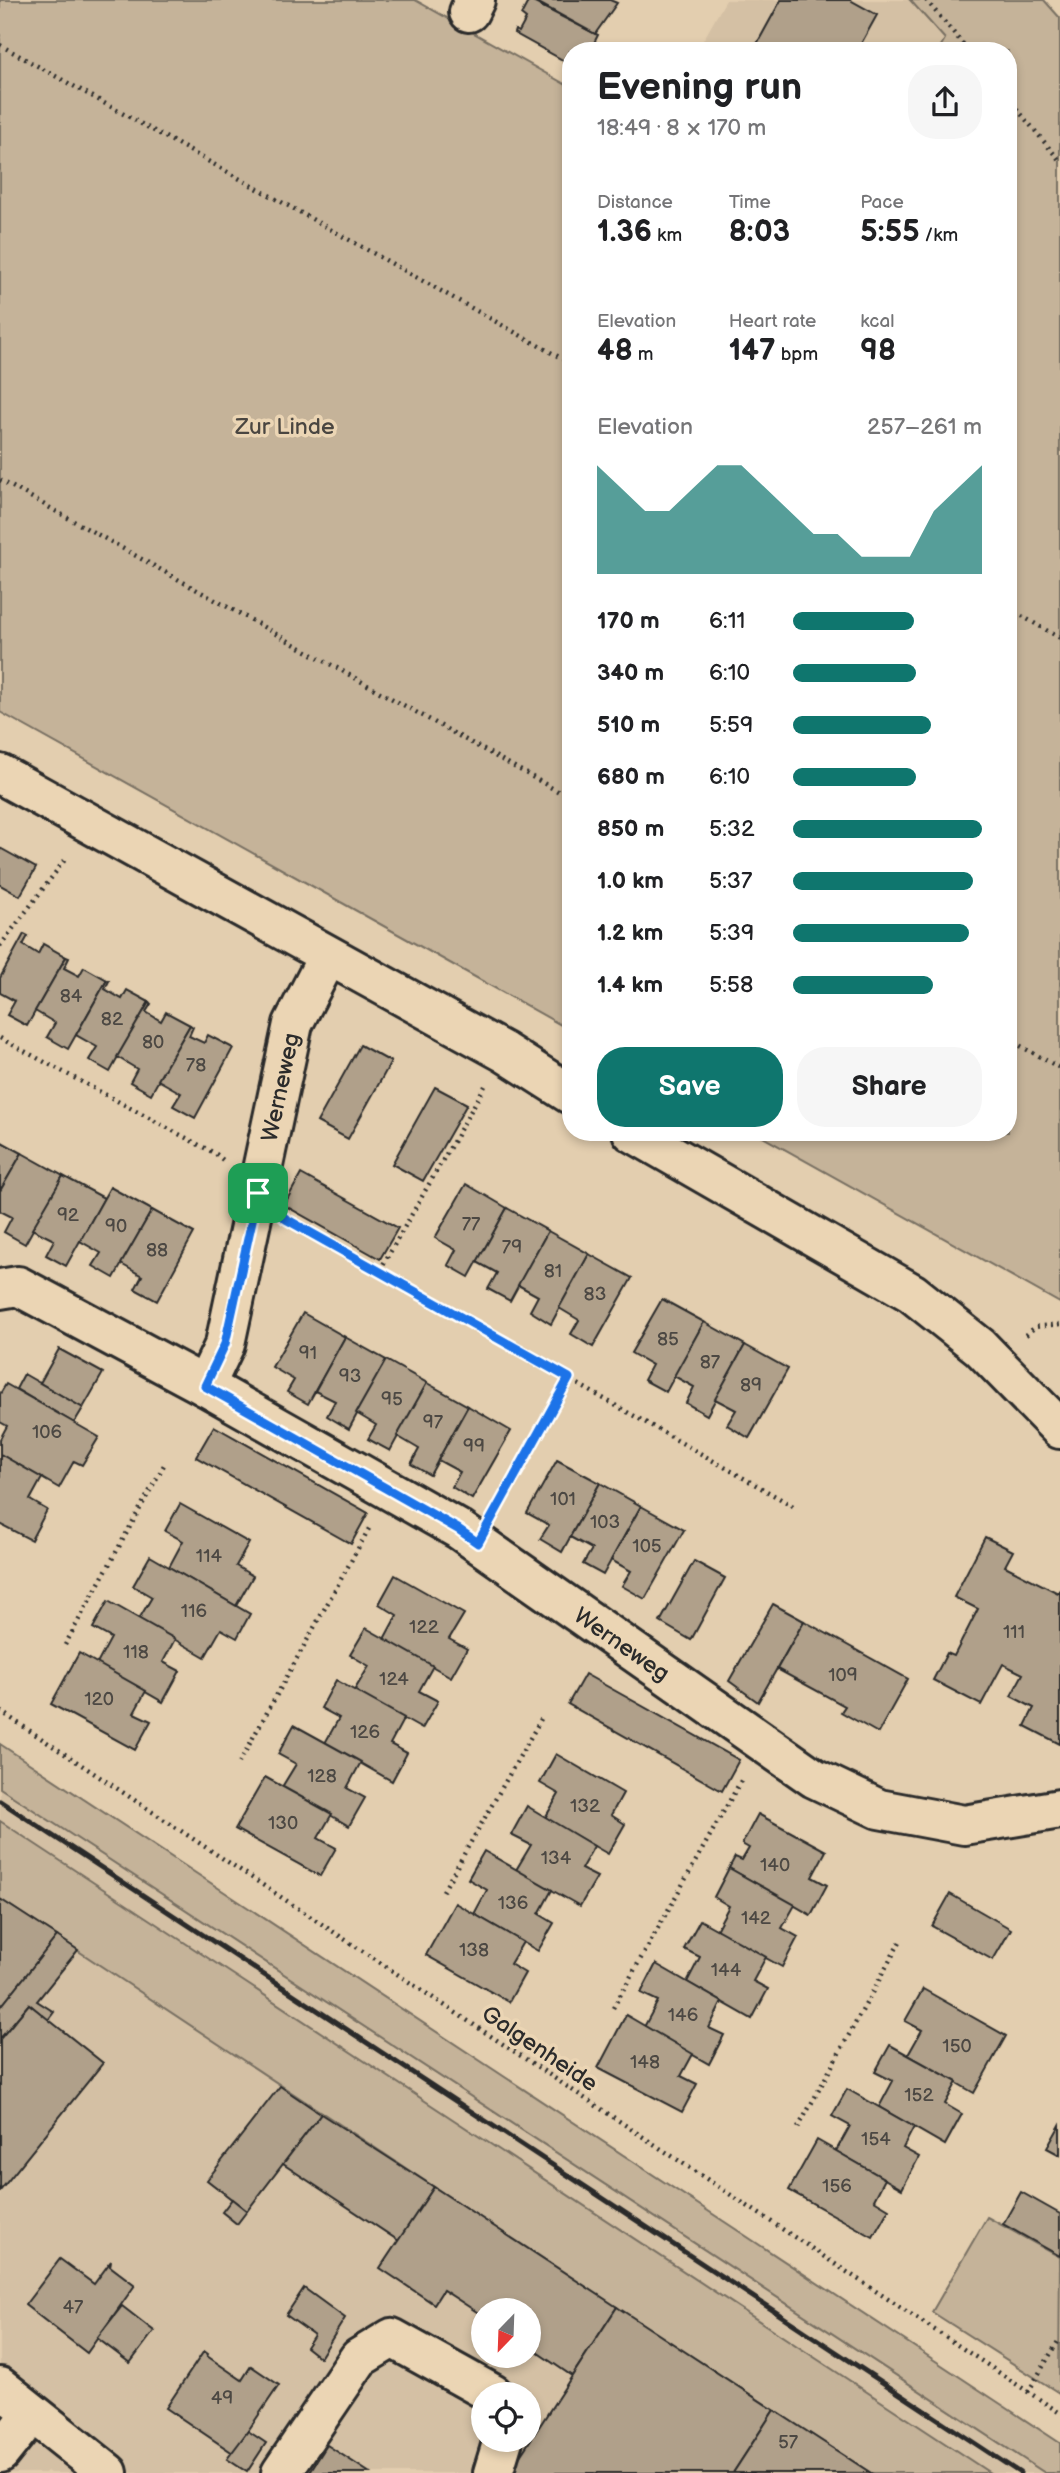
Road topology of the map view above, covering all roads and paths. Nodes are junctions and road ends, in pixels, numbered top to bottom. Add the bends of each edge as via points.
1 (926, 0) edge
2 (961, 42) edge
3 (0, 45) edge
4 (1017, 110) edge
5 (1060, 162) edge
6 (562, 359) edge
7 (0, 480) edge
8 (1017, 614) edge
9 (1060, 638) edge
10 (0, 774) edge
11 (562, 794) edge
12 (91, 825) junction
13 (0, 946) edge
14 (328, 956) junction
15 (0, 1038) edge
16 (1017, 1044) edge
17 (504, 1052) junction
18 (1060, 1068) edge
19 (562, 1089) edge
20 (648, 1141) edge
21 (258, 1193) junction
22 (380, 1270) junction
23 (0, 1289) edge
24 (569, 1378) junction
25 (205, 1386) junction
26 (1060, 1429) edge
27 (164, 1465) dead end
28 (390, 1491) junction
29 (793, 1506) dead end
30 (478, 1543) junction
31 (65, 1645) dead end
32 (0, 1711) edge
33 (541, 1719) dead end
34 (763, 1743) junction
35 (239, 1763) dead end
36 (1060, 1809) edge
37 (443, 1891) dead end
38 (902, 1938) dead end
39 (613, 2008) dead end
40 (798, 2128) dead end
41 (1060, 2339) edge
42 (471, 2382) edge
43 (0, 2387) edge
44 (1028, 2392) junction
45 (32, 2413) junction
46 (1060, 2413) edge
47 (499, 2452) edge
48 (0, 2453) edge
49 (108, 2473) edge
50 (281, 2473) edge
51 (493, 2473) edge

1 - 2 path
3 - 6 path
4 - 5 path
7 - 11 path
8 - 9 path
10 - 12 street
12 - 13 path
12 - 14 street
14 - 17 street
14 - 21 street, Werneweg via 293,1024
15 - 21 path via 216,1154
16 - 18 path
17 - 19 street
17 - 22 path
20 - 26 street via 912,1293 980,1347
21 - 22 path via 286,1219
21 - 25 street, Werneweg via 225,1344
22 - 24 path
23 - 25 street, Werneweg via 18,1286
24 - 29 path
24 - 30 path
25 - 28 street, Werneweg
27 - 31 path
28 - 30 street, Werneweg
28 - 35 path
30 - 34 street, Werneweg
32 - 44 path, Galgenheide
33 - 37 path
34 - 36 street, Werneweg via 814,1778 879,1809 964,1825
34 - 39 path
38 - 40 path
41 - 44 path
42 - 50 street via 391,2338 359,2358
43 - 45 street
44 - 46 path, Galgenheide
45 - 48 street
45 - 49 street
47 - 51 street

